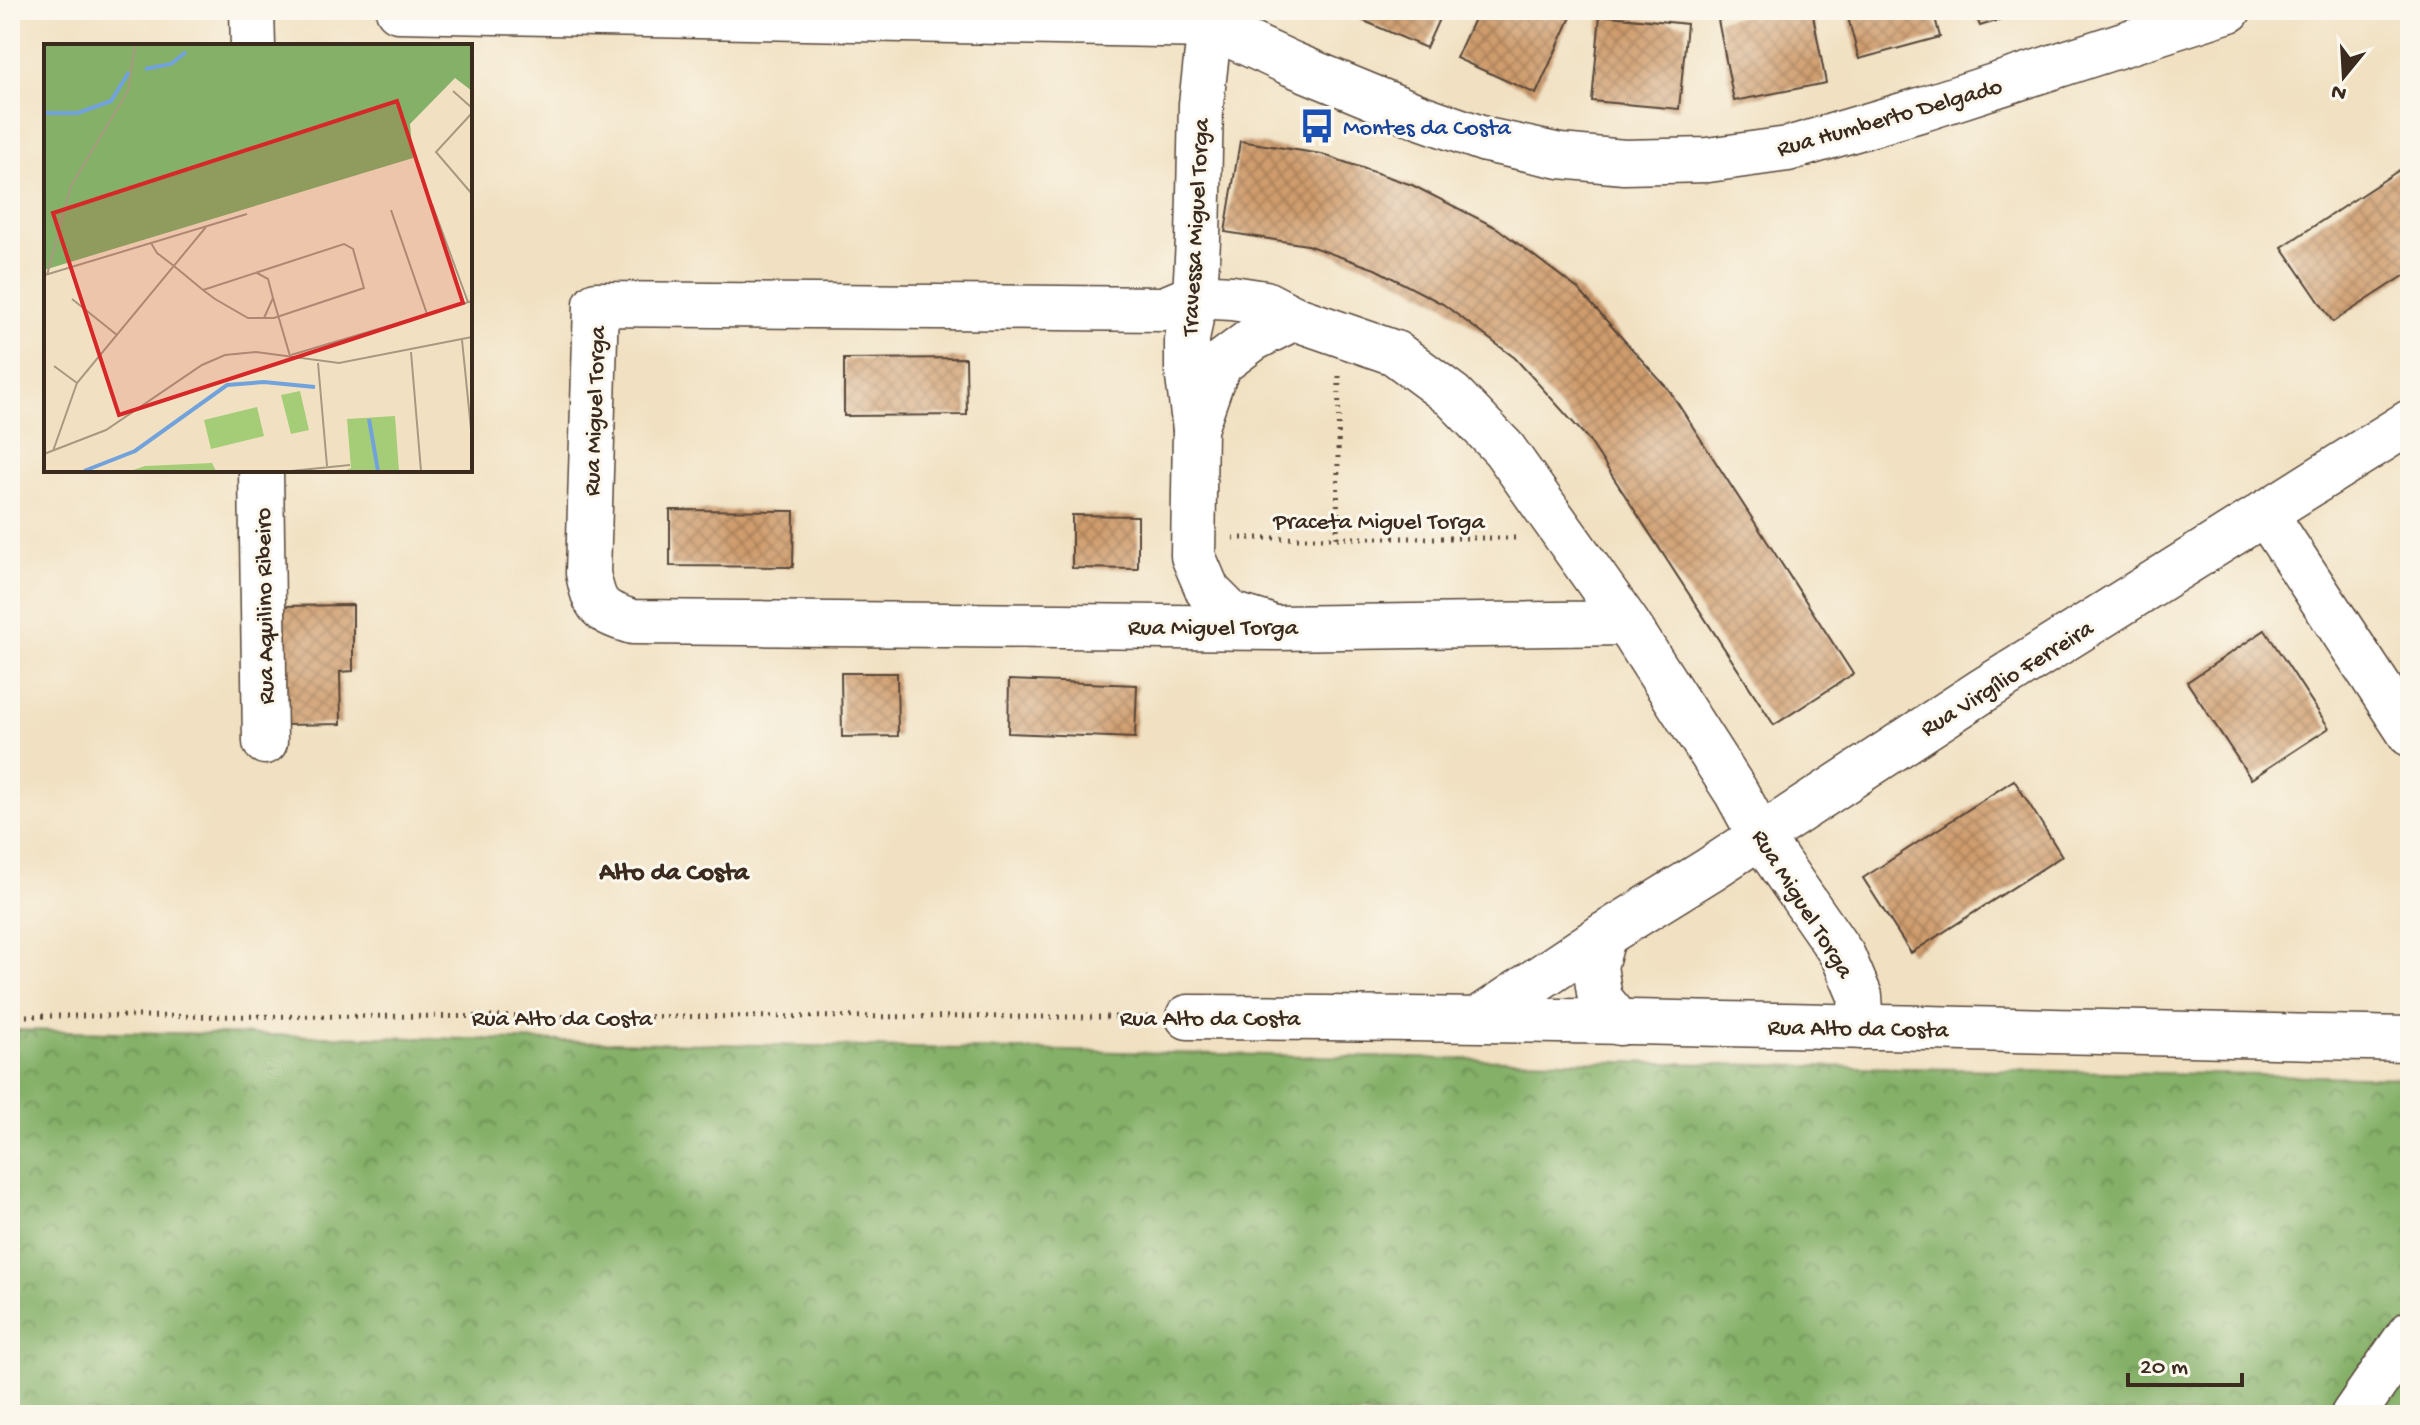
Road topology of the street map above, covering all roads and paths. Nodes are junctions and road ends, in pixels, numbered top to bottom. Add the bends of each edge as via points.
1 (252, 10) edge
2 (398, 10) edge
3 (2229, 10) edge
4 (1196, 18) edge
5 (253, 44) edge
6 (1195, 296) junction
7 (1294, 318) junction
8 (1339, 374) dead end
9 (2410, 422) edge
10 (1195, 429) junction
11 (261, 472) edge
12 (2265, 513) junction
13 (1337, 538) junction
14 (1521, 538) dead end
15 (1208, 547) junction
16 (1627, 623) junction
17 (1144, 627) junction
18 (1276, 628) junction
19 (2410, 734) edge
20 (265, 742) dead end
21 (1760, 836) junction
22 (1604, 935) junction
23 (10, 1016) edge
24 (1188, 1017) joint
25 (1480, 1018) junction
26 (1620, 1023) junction
27 (1862, 1027) junction
28 (2410, 1039) edge
29 (2410, 1333) edge
30 (2353, 1415) edge

1 - 5 street
2 - 4 street
3 - 4 street, Rua Humberto Delgado via 1788,149 1708,160 1638,162 1560,156 1486,140 1292,64
4 - 6 street, Travessa Miguel Torga via 1201,104
6 - 7 street, Rua Miguel Torga via 1265,303
6 - 10 street, Travessa Miguel Torga via 1187,340
6 - 17 street, Rua Miguel Torga via 1164,309 596,304 588,573 593,597 606,613 632,622
7 - 10 street, Travessa Miguel Torga via 1221,363
7 - 16 street, Rua Miguel Torga via 1395,353 1453,396 1504,449
8 - 13 path
9 - 12 street, Rua Virgílio Ferreira
10 - 15 street, Travessa Miguel Torga
11 - 20 street, Rua Aquilino Ribeiro
12 - 19 street
12 - 21 street, Rua Virgílio Ferreira
13 - 14 path, Praceta Miguel Torga
13 - 15 path, Praceta Miguel Torga
15 - 17 street, Travessa Miguel Torga via 1171,611
15 - 18 street, Travessa Miguel Torga via 1208,591 1231,614
16 - 18 street, Rua Miguel Torga
16 - 21 street, Rua Miguel Torga
17 - 18 street, Rua Miguel Torga
21 - 22 street, Rua Virgílio Ferreira
21 - 27 street, Rua Miguel Torga via 1843,956 1860,996
22 - 25 street, Rua Virgílio Ferreira
22 - 26 street via 1595,966 1600,999
23 - 24 path, Rua Alto da Costa
24 - 25 street, Rua Alto da Costa
25 - 26 street, Rua Alto da Costa
26 - 27 street, Rua Alto da Costa
27 - 28 street, Rua Alto da Costa
29 - 30 street

